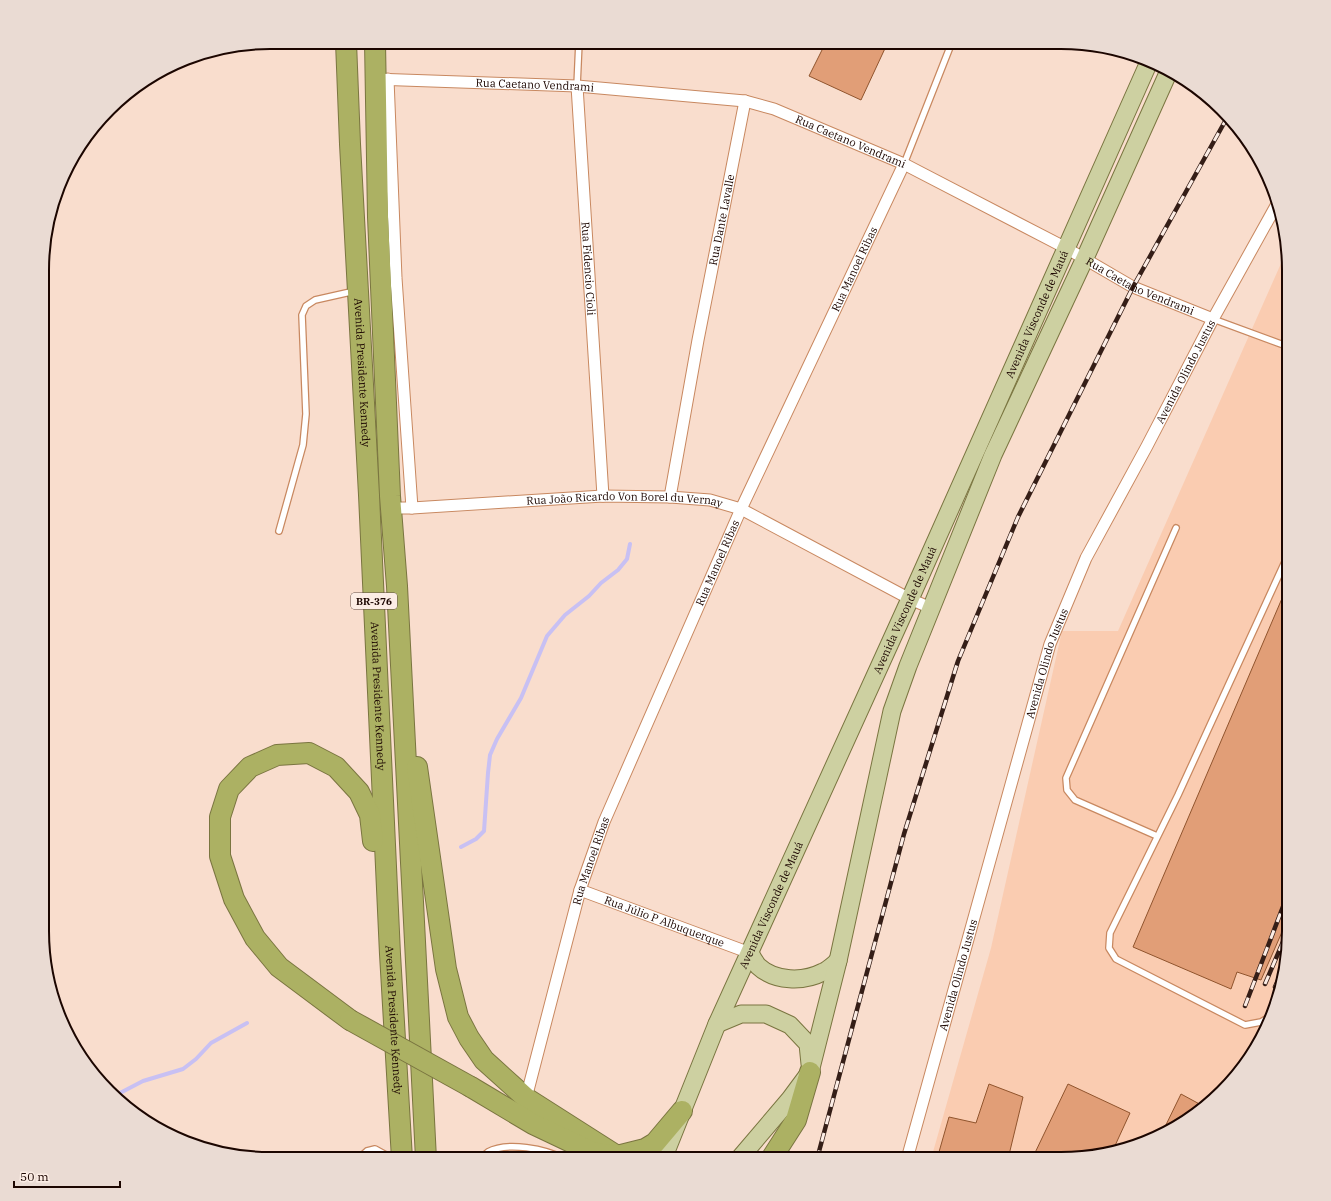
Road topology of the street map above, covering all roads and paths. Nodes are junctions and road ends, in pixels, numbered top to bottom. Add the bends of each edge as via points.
1 (346, 49) edge
2 (376, 49) edge
3 (579, 49) edge
4 (949, 49) edge
5 (1147, 66) edge
6 (1167, 76) edge
7 (381, 79) junction
8 (577, 86) junction
9 (745, 101) junction
10 (904, 164) junction
11 (1273, 211) edge
12 (1066, 248) junction
13 (1085, 258) junction
14 (357, 291) junction
15 (1213, 319) junction
16 (1282, 344) edge
17 (603, 496) junction
18 (670, 497) junction
19 (391, 508) junction
20 (412, 508) junction
21 (741, 509) junction
22 (1176, 528) dead end
23 (278, 531) dead end
24 (1282, 568) edge
25 (397, 586) junction
26 (910, 599) junction
27 (931, 608) junction
28 (1157, 836) junction
29 (580, 890) junction
30 (750, 953) junction
31 (390, 954) junction
32 (838, 961) junction
33 (1263, 1020) edge
34 (717, 1024) junction
35 (810, 1072) junction
36 (526, 1098) junction
37 (682, 1112) junction
38 (366, 1152) edge
39 (380, 1152) edge
40 (402, 1152) edge
41 (426, 1152) edge
42 (488, 1152) edge
43 (548, 1152) edge
44 (592, 1152) edge
45 (610, 1152) edge
46 (633, 1152) edge
47 (665, 1152) edge
48 (745, 1152) edge
49 (775, 1152) edge
50 (910, 1152) edge

1 - 14 highway, Avenida Presidente Kennedy / BR-376
2 - 7 highway, Avenida Presidente Kennedy / BR-376
3 - 8 lane, Rua Fidencio Cioli
4 - 10 lane, Rua Manoel Ribas
5 - 12 main road, Avenida Visconde de Mauá
6 - 13 main road, Avenida Visconde de Mauá
7 - 8 street, Rua Caetano Vendrami
7 - 19 highway, Avenida Presidente Kennedy / BR-376 via 378,217
7 - 20 street
8 - 9 street, Rua Caetano Vendrami
8 - 17 street, Rua Fidencio Cioli
9 - 10 street, Rua Caetano Vendrami via 774,109
9 - 18 street, Rua Dante Lavalle
10 - 12 street, Rua Caetano Vendrami
10 - 21 street, Rua Manoel Ribas
11 - 15 street, Avenida Olindo Justus
12 - 13 street, Rua Caetano Vendrami
12 - 26 main road, Avenida Visconde de Mauá
13 - 15 street, Rua Caetano Vendrami via 1133,287
13 - 27 main road, Avenida Visconde de Mauá via 993,455
14 - 23 lane via 315,300 306,306 302,315 306,414 303,445
14 - 31 highway, Avenida Presidente Kennedy / BR-376
15 - 16 lane, Rua Caetano Vendrami
15 - 50 street, Avenida Olindo Justus via 1086,558 1050,644
17 - 18 street, Rua João Ricardo Von Borel du Vernay
17 - 20 street, Rua João Ricardo Von Borel du Vernay
18 - 21 street, Rua João Ricardo Von Borel du Vernay via 710,500
19 - 20 street, Rua João Ricardo Von Borel du Vernay
19 - 25 highway, Avenida Presidente Kennedy / BR-376
21 - 26 street, Rua João Ricardo Von Borel du Vernay
21 - 29 street, Rua Manoel Ribas via 604,822
22 - 28 lane via 1066,778 1067,790 1075,800
24 - 28 lane
25 - 36 highway via 410,717 446,969 458,1017 484,1060
25 - 41 highway, Avenida Presidente Kennedy / BR-376
26 - 27 street, Rua João Ricardo Von Borel du Vernay
26 - 30 main road, Avenida Visconde de Mauá
27 - 32 main road, Avenida Visconde de Mauá via 892,711
28 - 33 lane via 1110,933 1109,948 1116,959 1244,1025
29 - 30 street, Rua Júlio P Albuquerque
29 - 36 street, Rua Manoel Ribas
30 - 32 main road via 758,966 771,974 788,979 807,979 824,972
30 - 34 main road, Avenida Visconde de Mauá
31 - 40 highway, Avenida Presidente Kennedy / BR-376
31 - 44 highway, bridge via 370,815 359,792 336,767 309,753 278,755 250,767 229,788 220,817 220,856 234,899 255,938 279,967 350,1020 532,1124
32 - 35 main road, Avenida Visconde de Mauá
34 - 35 main road via 741,1014 766,1014 790,1025 808,1044
34 - 37 main road, Avenida Visconde de Mauá
35 - 48 main road, Avenida Visconde de Mauá
35 - 49 highway via 796,1120
36 - 45 highway
37 - 46 highway via 656,1143
37 - 47 main road, Avenida Visconde de Mauá
38 - 39 lane via 375,1149
42 - 43 lane via 514,1146

